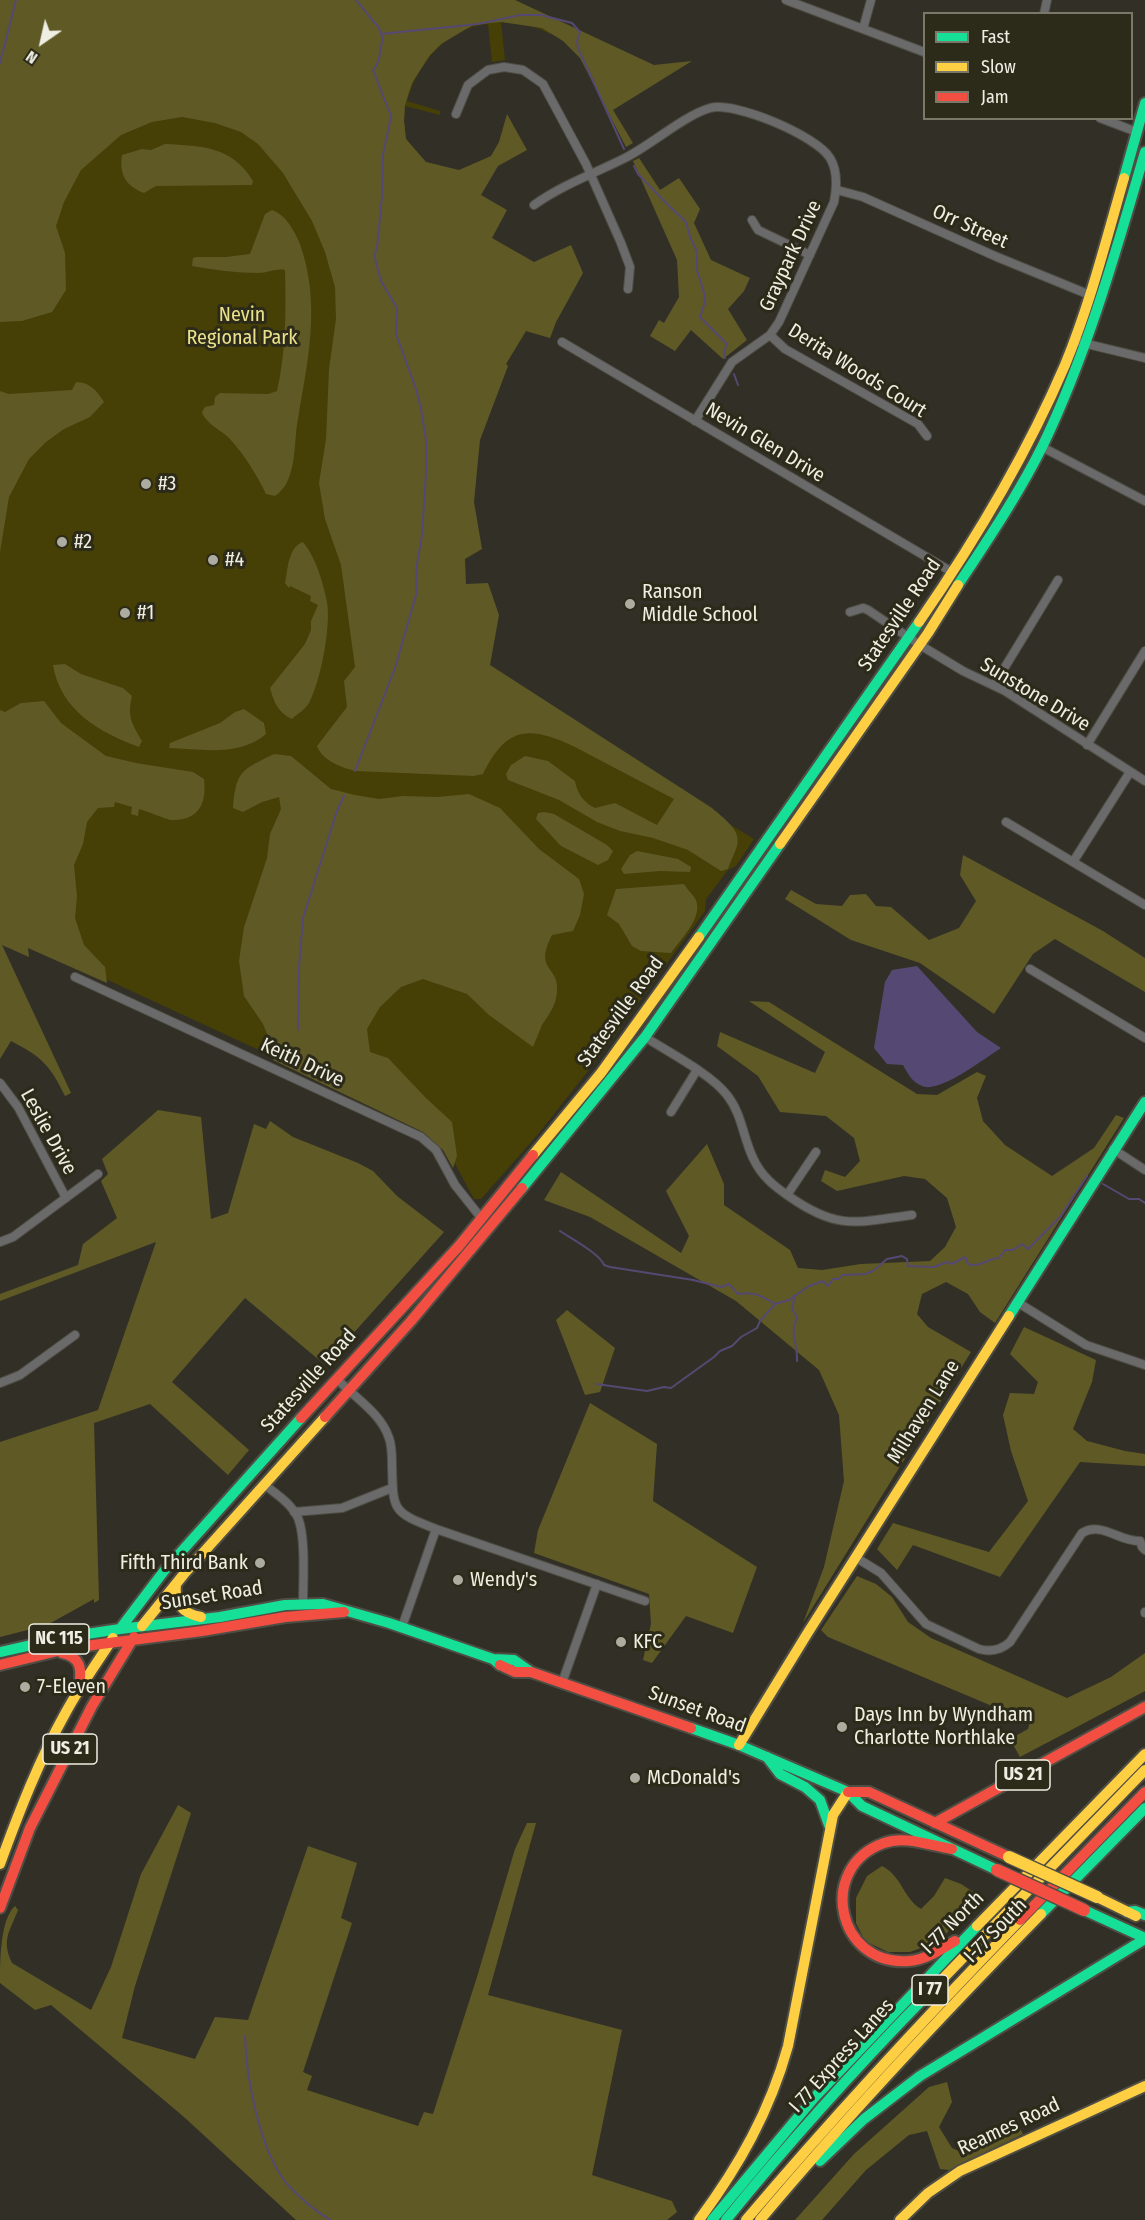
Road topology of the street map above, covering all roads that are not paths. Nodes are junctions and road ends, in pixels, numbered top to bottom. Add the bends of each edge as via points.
1 (786, 0) edge
2 (871, 0) edge
3 (863, 29) junction
4 (923, 52) edge
5 (1145, 103) edge
6 (456, 114) dead end
7 (1105, 120) edge
8 (1137, 132) junction
9 (1145, 152) edge
10 (590, 174) junction
11 (837, 190) junction
12 (534, 205) dead end
13 (752, 220) dead end
14 (810, 255) junction
15 (628, 289) dead end
16 (1090, 295) junction
17 (770, 335) junction
18 (562, 342) dead end
19 (1080, 342) junction
20 (1145, 358) edge
21 (695, 421) junction
22 (927, 436) dead end
23 (1042, 447) junction
24 (1145, 501) edge
25 (952, 572) junction
26 (1058, 580) dead end
27 (850, 612) dead end
28 (908, 638) junction
29 (920, 645) junction
30 (1145, 651) edge
31 (994, 685) junction
32 (1087, 745) junction
33 (1130, 772) junction
34 (1145, 781) edge
35 (1006, 822) dead end
36 (1073, 862) junction
37 (1145, 905) edge
38 (1030, 969) dead end
39 (75, 977) dead end
40 (645, 1037) junction
41 (1145, 1038) edge
42 (697, 1070) junction
43 (0, 1083) edge
44 (1145, 1102) edge
45 (671, 1112) dead end
46 (1113, 1149) junction
47 (816, 1152) dead end
48 (1145, 1170) edge
49 (98, 1174) dead end
50 (787, 1195) junction
51 (66, 1198) junction
52 (912, 1215) dead end
53 (482, 1219) junction
54 (0, 1242) edge
55 (1017, 1302) junction
56 (75, 1335) dead end
57 (1145, 1365) edge
58 (337, 1379) junction
59 (0, 1383) edge
60 (348, 1391) junction
61 (264, 1485) junction
62 (392, 1488) junction
63 (294, 1512) junction
64 (436, 1529) junction
65 (1142, 1538) edge
66 (1145, 1550) edge
67 (855, 1557) junction
68 (176, 1584) junction
69 (597, 1584) junction
70 (645, 1600) dead end
71 (303, 1604) junction
72 (345, 1612) junction
73 (208, 1618) junction
74 (142, 1626) junction
75 (402, 1627) junction
76 (120, 1629) junction
77 (132, 1641) junction
78 (111, 1642) junction
79 (0, 1652) edge
80 (55, 1652) junction
81 (0, 1665) edge
82 (562, 1683) junction
83 (78, 1691) junction
84 (1145, 1707) edge
85 (739, 1746) junction
86 (1145, 1754) edge
87 (767, 1757) junction
88 (1145, 1770) edge
89 (848, 1792) junction
90 (1145, 1792) edge
91 (1145, 1808) edge
92 (1145, 1822) edge
93 (935, 1823) junction
94 (830, 1827) junction
95 (952, 1850) junction
96 (1098, 1855) junction
97 (2, 1860) edge
98 (16, 1861) junction
99 (0, 1908) edge
100 (1127, 1912) junction
101 (1145, 1914) edge
102 (1145, 1921) edge
103 (972, 1931) junction
104 (1145, 1939) edge
105 (1145, 2086) edge
106 (771, 2208) junction
107 (699, 2220) edge
108 (712, 2220) edge
109 (726, 2220) edge
110 (746, 2220) edge
111 (760, 2220) edge
112 (900, 2220) edge

1 - 3 street
2 - 3 street
3 - 4 street
5 - 8 main road, Statesville Road
6 - 10 street via 463,93 480,75 497,68 524,70 543,84
7 - 8 street
8 - 16 main road, Statesville Road
9 - 19 main road, Statesville Road via 1113,264
10 - 11 street, Graypark Drive via 624,159 700,113 724,107 755,115 817,145 830,156
10 - 12 street, Graypark Drive
10 - 15 street via 627,257
11 - 14 street, Graypark Drive
11 - 16 street, Orr Street via 862,197
13 - 14 street via 758,230
14 - 17 street, Graypark Drive
16 - 19 main road, Statesville Road
17 - 21 street, Graypark Drive via 732,362
17 - 22 street, Derita Woods Court via 785,349 918,424
18 - 21 street, Nevin Glen Drive
19 - 20 street
19 - 23 main road, Statesville Road
19 - 25 main road, Statesville Road via 1024,453
21 - 25 street, Nevin Glen Drive
23 - 24 street
23 - 29 main road, Statesville Road
25 - 28 main road, Statesville Road
26 - 31 street
27 - 28 street, Sunstone Drive via 868,610
28 - 29 street, Sunstone Drive
28 - 53 main road, Statesville Road via 639,1022
29 - 31 street, Sunstone Drive
29 - 40 main road, Statesville Road
30 - 32 street
31 - 32 street, Sunstone Drive
32 - 33 street, Sunstone Drive
33 - 34 street, Sunstone Drive
33 - 36 street
35 - 36 street
36 - 37 street
38 - 41 street
39 - 53 street, Keith Drive via 422,1137 436,1150 455,1185
40 - 42 street
40 - 60 main road, Statesville Road via 478,1242
42 - 45 street
42 - 50 street via 712,1080 735,1106 755,1163 771,1184
43 - 51 street, Leslie Drive via 18,1107
44 - 46 main road, Milhaven Lane
46 - 48 street
46 - 55 main road, Milhaven Lane
47 - 50 street
49 - 51 street
50 - 52 street via 818,1215 840,1221
51 - 54 street via 13,1237
53 - 58 main road, Statesville Road
55 - 57 street via 1086,1345
55 - 67 main road, Milhaven Lane
56 - 59 street via 21,1375
58 - 60 street
58 - 76 main road, Statesville Road via 164,1571
60 - 61 main road, Statesville Road
60 - 62 street via 369,1408 386,1432 392,1454
61 - 63 street
61 - 68 main road, Statesville Road
62 - 63 street via 342,1508
62 - 64 street via 392,1499 403,1514
63 - 71 street via 302,1538
64 - 69 street
64 - 75 street
65 - 66 street
65 - 67 street via 1124,1540 1097,1528 1082,1533 1010,1642 987,1651 926,1624 881,1574
67 - 85 main road, Milhaven Lane
68 - 73 main road via 174,1597 179,1608
68 - 74 main road, Statesville Road
69 - 70 street
69 - 82 street
71 - 72 main road, Sunset Road via 322,1604
71 - 73 main road, Sunset Road
72 - 75 main road, Sunset Road
72 - 77 main road, Sunset Road via 276,1618
73 - 74 main road, Sunset Road
74 - 76 main road, Sunset Road
74 - 77 main road, Statesville Road
75 - 82 main road, Sunset Road via 493,1659 514,1659 531,1672
76 - 78 main road, Statesville Road / US 21
76 - 79 main road, NC 115
77 - 78 main road, NC 115
77 - 98 main road, Statesville Road / US 21 via 92,1706
78 - 80 main road, NC 115
78 - 83 main road, Statesville Road / US 21
80 - 81 main road, NC 115
80 - 83 main road via 69,1653 80,1661
82 - 85 main road, Sunset Road
83 - 97 main road, Statesville Road / US 21 via 31,1784
84 - 93 main road, US 21
85 - 87 main road, Sunset Road
86 - 103 main road, I-77 North / I 77
87 - 89 main road, Sunset Road
87 - 94 main road via 780,1774 805,1786 820,1800
88 - 109 main road, I 77 Express Lanes / I 77 via 860,2064
89 - 93 main road, Sunset Road via 869,1792
89 - 94 main road via 834,1811
89 - 95 main road, Sunset Road via 862,1806
90 - 110 main road, I 77 Express Lanes / I 77 via 901,2043
91 - 96 main road, I-77 South / I 77
92 - 96 main road via 1117,1848
93 - 100 main road, Sunset Road, bridge
94 - 107 main road via 778,2081 748,2149
95 - 103 main road via 900,1841 872,1848 847,1874 842,1893 843,1913 849,1931 861,1946 888,1960 921,1958
95 - 104 main road, Sunset Road, bridge
96 - 106 main road, I-77 South / I 77 via 916,2042
97 - 98 main road
98 - 99 main road, Statesville Road / US 21
100 - 101 main road
100 - 102 main road, Sunset Road
103 - 108 main road, I-77 North / I 77 via 831,2079
104 - 106 main road via 901,2090 864,2119
105 - 112 main road, Reames Road via 954,2175
106 - 111 main road, I-77 South / I 77

